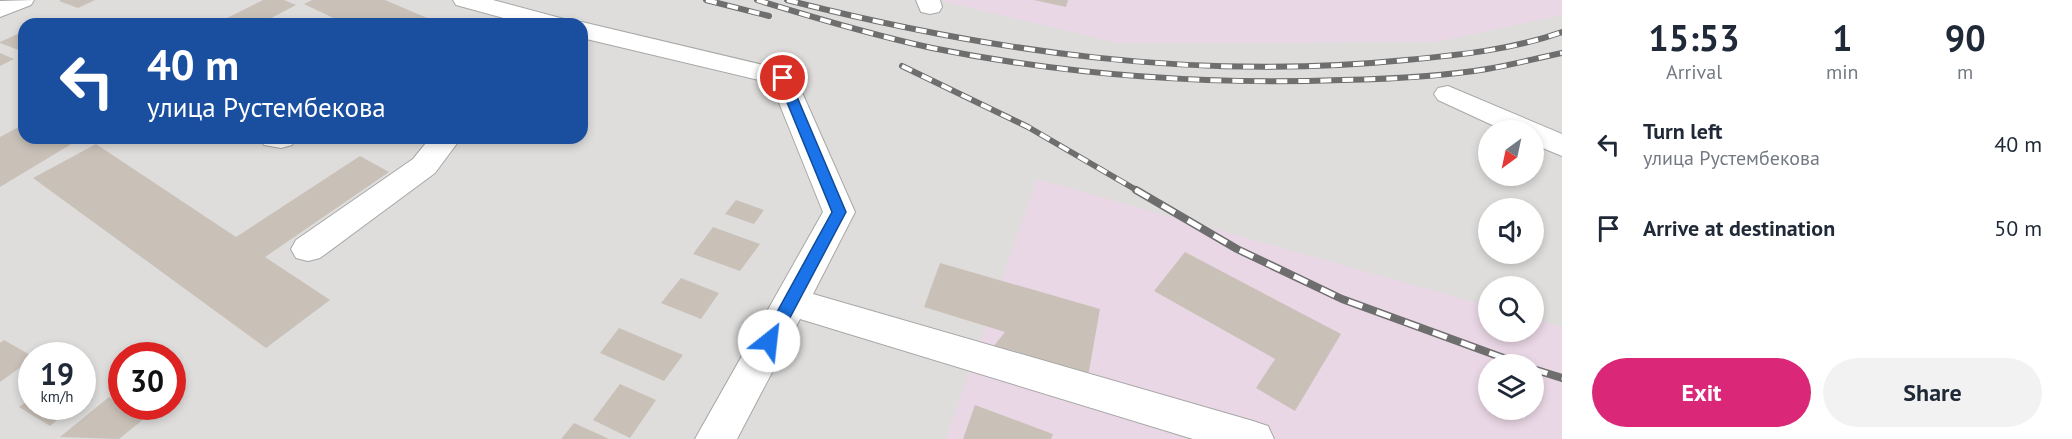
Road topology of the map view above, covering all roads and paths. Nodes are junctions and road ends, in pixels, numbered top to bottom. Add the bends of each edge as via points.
1 (22, 0) edge
2 (465, 0) edge
3 (0, 10) edge
4 (526, 18) edge
5 (588, 31) edge
6 (1448, 94) dead end
7 (1505, 120) edge
8 (1544, 138) edge
9 (441, 144) edge
10 (1562, 146) edge
11 (308, 249) dead end
12 (790, 302) junction
13 (716, 439) edge
14 (1253, 439) edge

1 - 3 street
2 - 4 street
5 - 12 street via 783,78 839,212
6 - 7 street
8 - 10 street
9 - 11 street via 424,166
12 - 13 street
12 - 14 street

